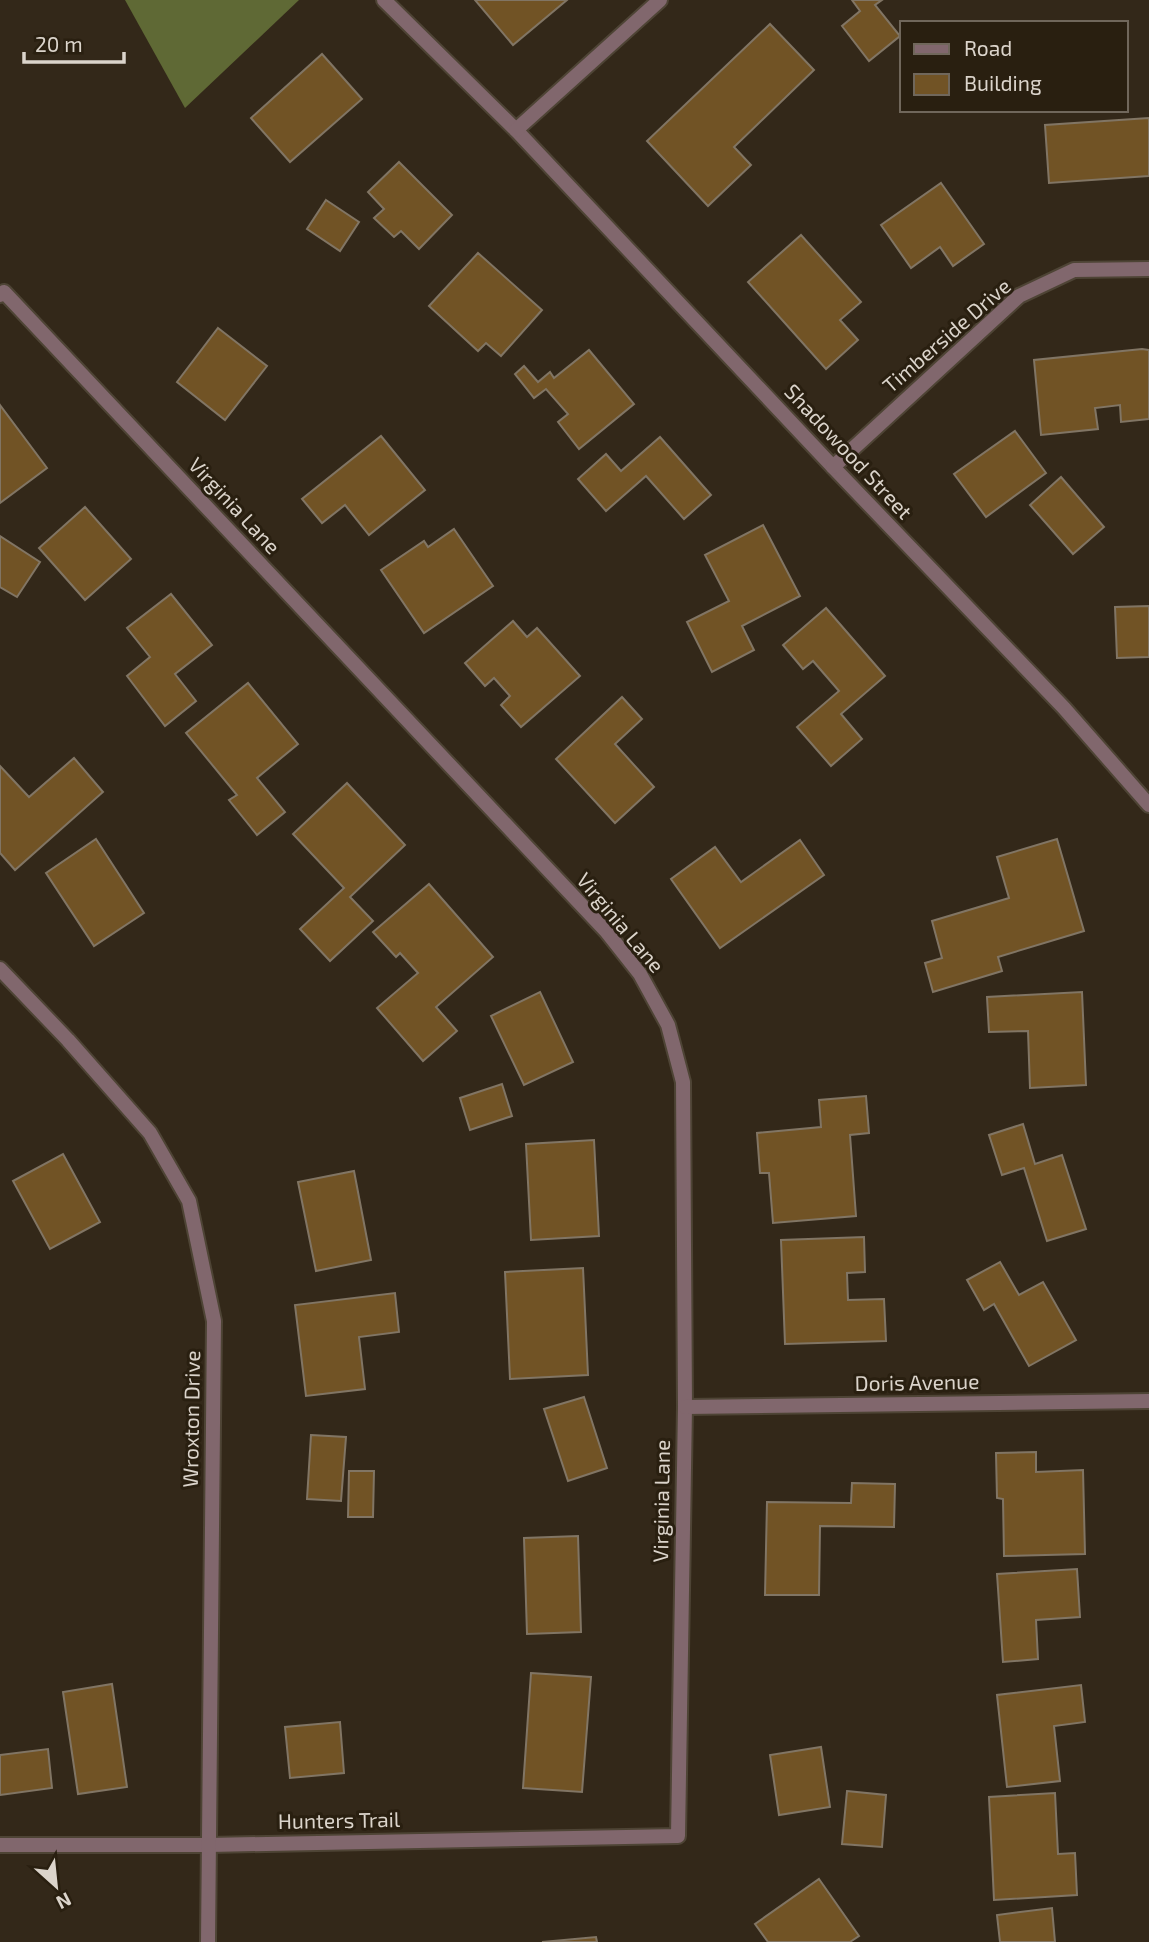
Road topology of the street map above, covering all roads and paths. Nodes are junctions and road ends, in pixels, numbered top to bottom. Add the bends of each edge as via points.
1 (384, 0) edge
2 (660, 0) edge
3 (516, 130) junction
4 (1149, 269) edge
5 (2, 294) edge
6 (833, 467) junction
7 (1149, 805) edge
8 (0, 969) edge
9 (1149, 1401) edge
10 (685, 1406) junction
11 (678, 1836) joint
12 (209, 1844) junction
13 (0, 1845) edge
14 (208, 1942) edge

1 - 3 street, Shadowood Street
2 - 3 street
3 - 6 street, Shadowood Street
4 - 6 street, Timberside Drive via 1074,270 1019,296
5 - 10 street, Virginia Lane via 606,931 640,974 668,1025 683,1082
6 - 7 street, Shadowood Street via 1064,708
8 - 12 street, Wroxton Drive via 150,1133 189,1201 214,1321
9 - 10 street, Doris Avenue
10 - 11 street, Virginia Lane
11 - 12 street, Hunters Trail
12 - 13 street, Hunters Trail
12 - 14 street, Wroxton Drive

